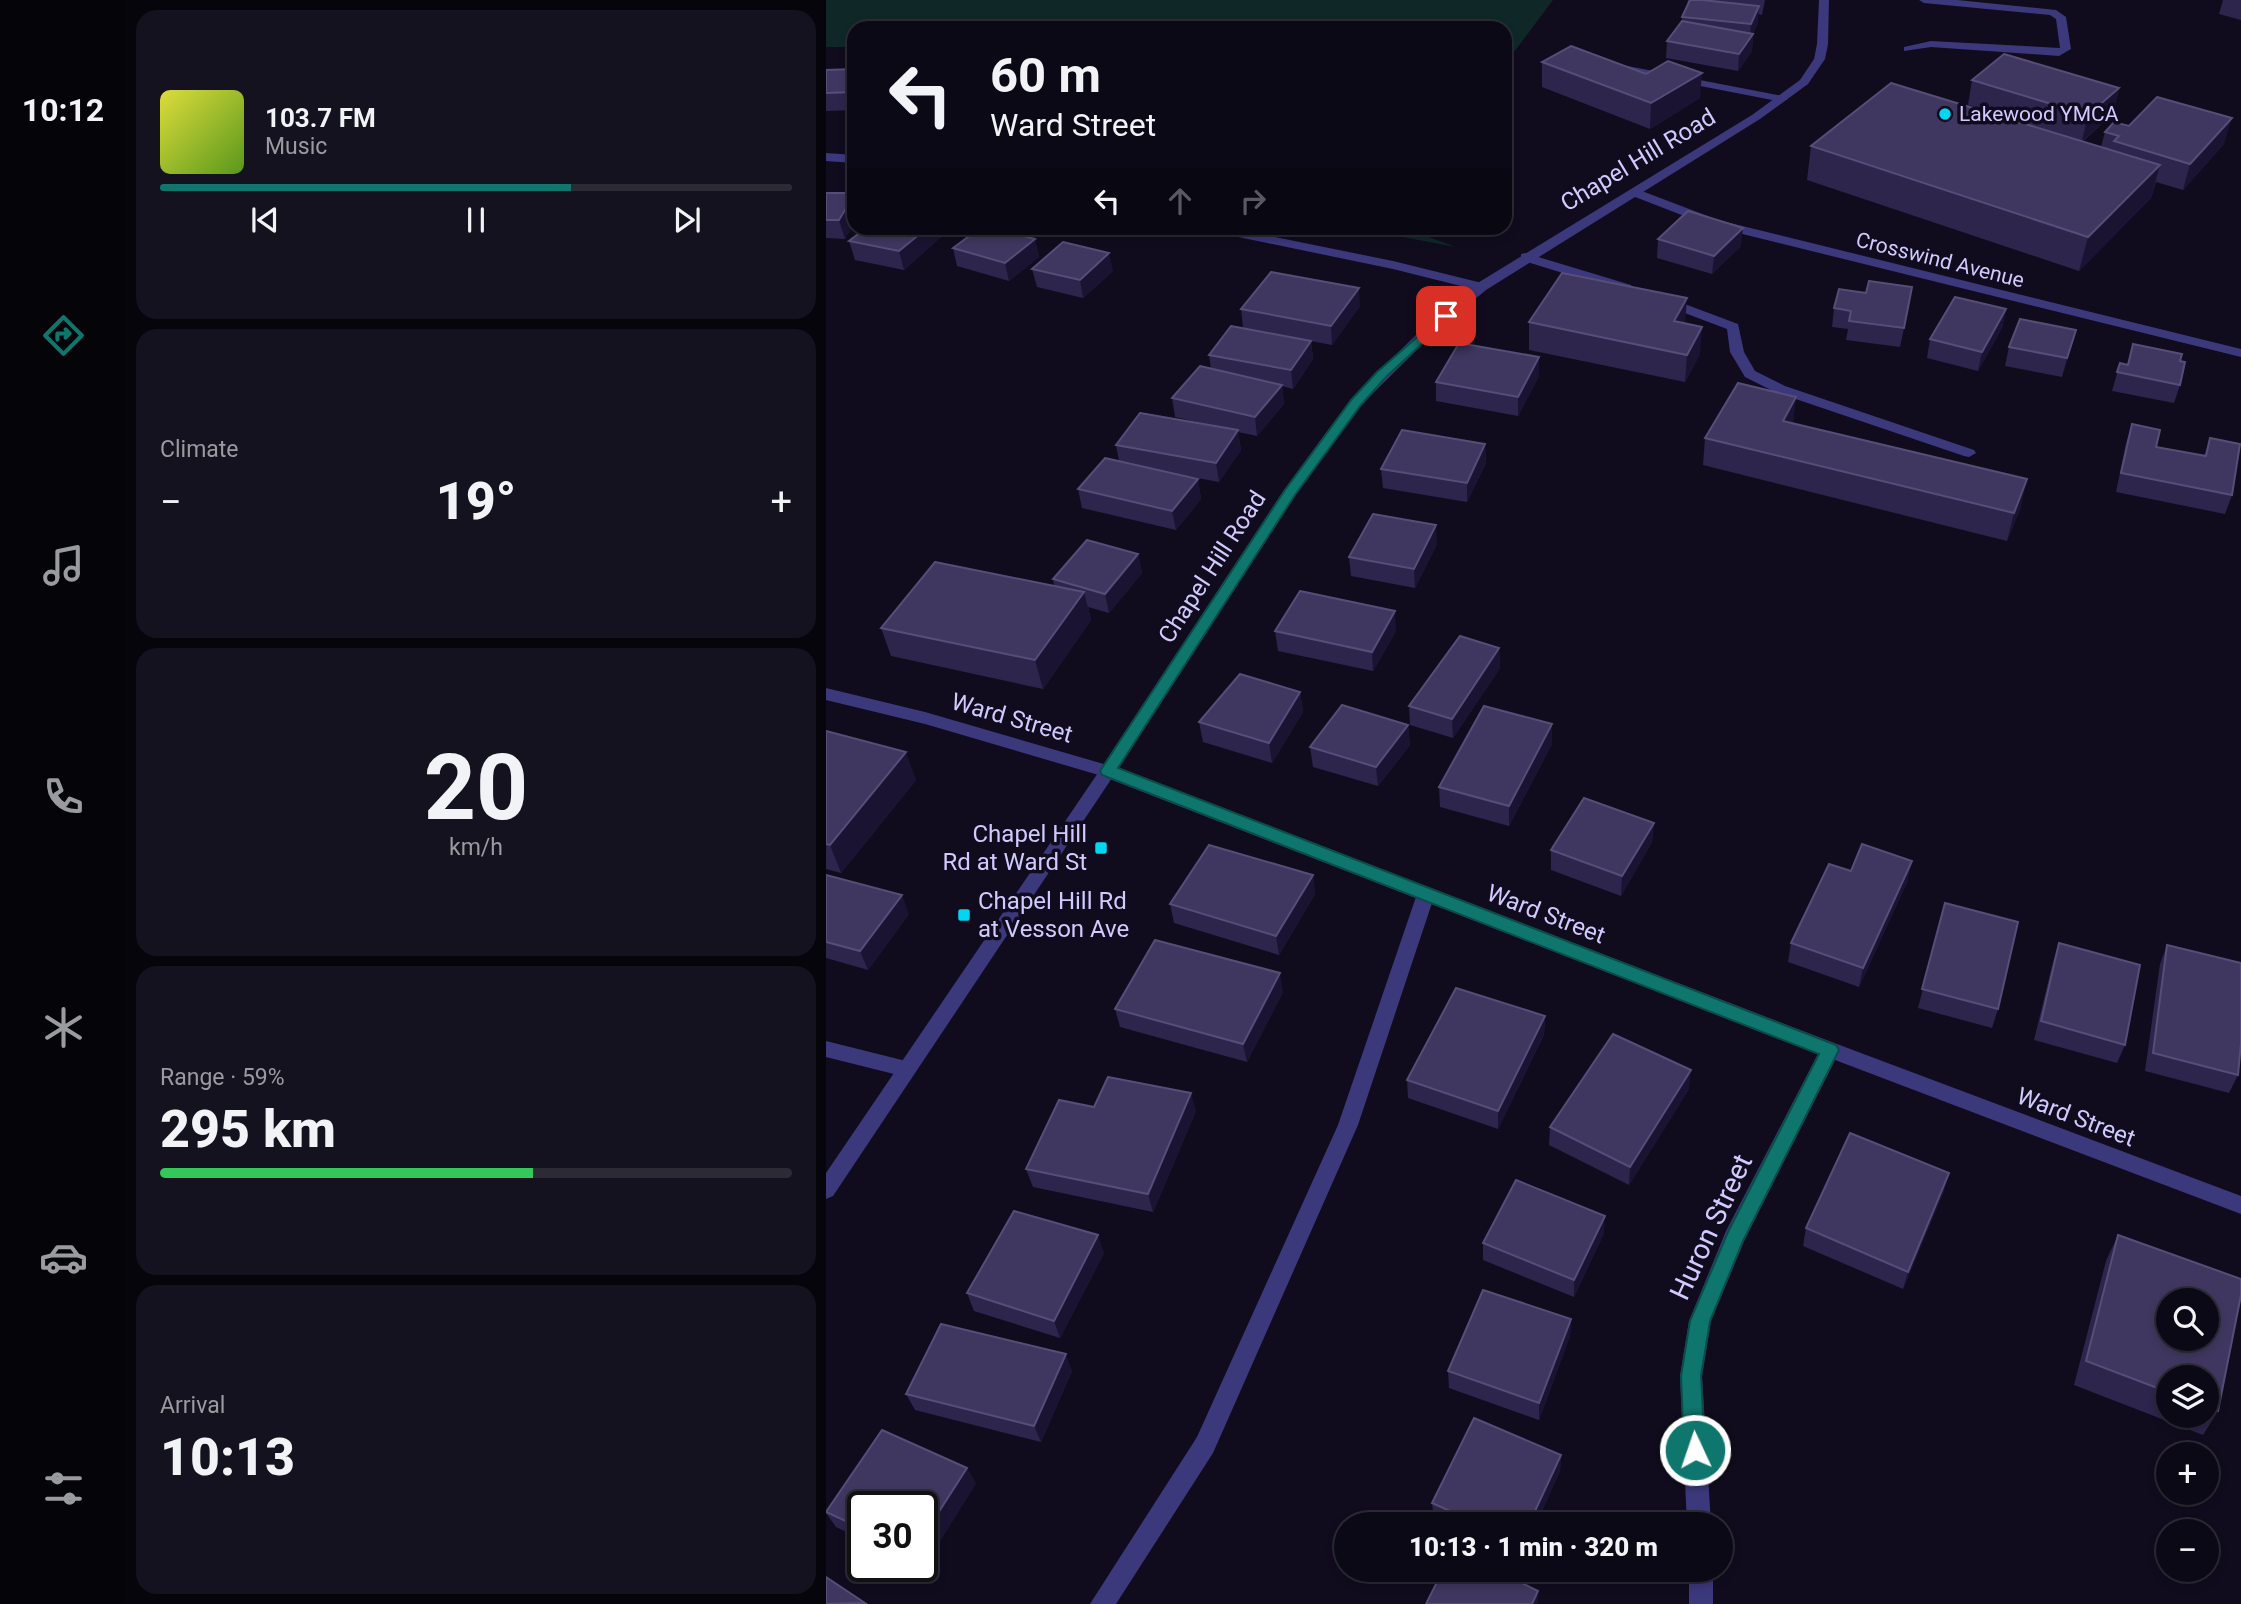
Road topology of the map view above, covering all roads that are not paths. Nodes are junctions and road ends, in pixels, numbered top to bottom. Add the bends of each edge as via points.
1 (1824, 0) edge
2 (1924, 0) edge
3 (1908, 49) dead end
4 (1603, 64) edge
5 (1782, 99) junction
6 (826, 157) edge
7 (847, 158) edge
8 (1634, 192) junction
9 (1248, 235) edge
10 (1525, 257) junction
11 (1481, 286) junction
12 (2241, 354) edge
13 (1969, 453) dead end
14 (826, 694) edge
15 (1108, 771) junction
16 (1426, 894) junction
17 (826, 1049) edge
18 (1830, 1050) junction
19 (906, 1069) junction
20 (826, 1190) edge
21 (2241, 1205) edge
22 (1698, 1512) edge
23 (1701, 1582) edge
24 (1102, 1604) edge
25 (1701, 1604) edge

1 - 5 street, Chapel Hill Road via 1825,39 1818,64
2 - 3 street via 2052,12 2061,17 2067,49 2059,53 1931,44
4 - 5 street
5 - 8 street, Chapel Hill Road
6 - 7 street
8 - 10 street, Chapel Hill Road
8 - 12 street, Crosswind Avenue via 1714,223
9 - 11 street
10 - 11 street, Chapel Hill Road
10 - 13 street via 1733,327 1737,352 1750,374 1780,389
11 - 15 street, Chapel Hill Road via 1356,402 1289,493
14 - 15 street, Ward Street
15 - 16 street, Ward Street
15 - 19 street, Chapel Hill Road
16 - 18 street, Ward Street
16 - 24 street via 1348,1125 1205,1445
17 - 19 street
18 - 21 street, Ward Street
18 - 22 street, Huron Street via 1734,1238 1700,1321 1691,1376
19 - 20 street, Chapel Hill Road
23 - 25 street

